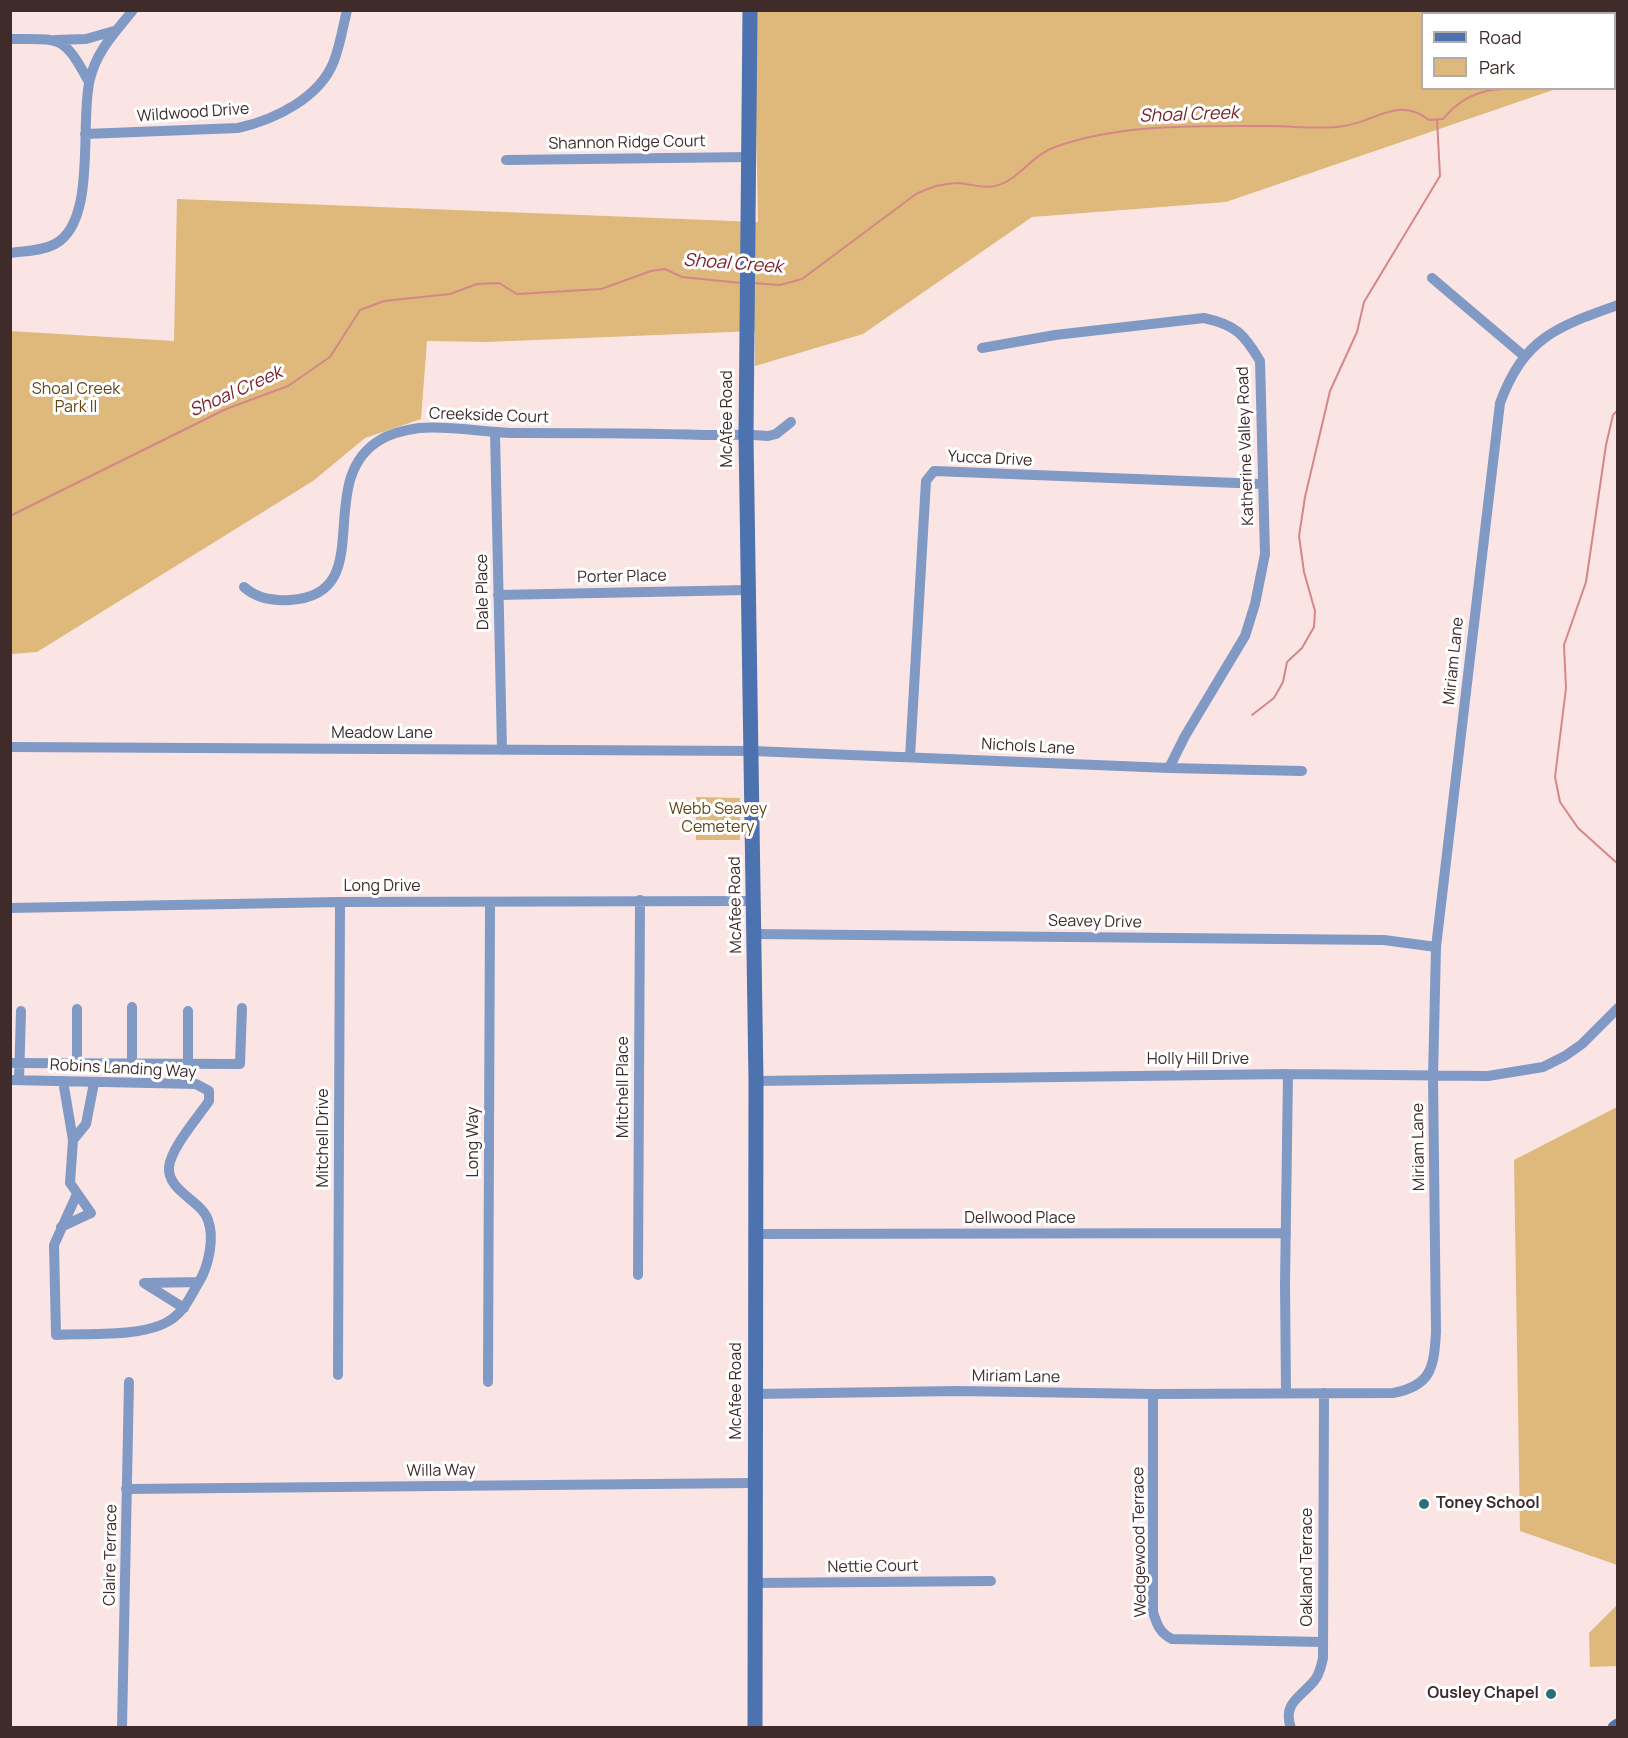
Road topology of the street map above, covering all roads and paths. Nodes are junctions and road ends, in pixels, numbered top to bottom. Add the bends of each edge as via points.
1 (133, 10) edge
2 (347, 10) edge
3 (750, 10) edge
4 (115, 31) junction
5 (10, 39) edge
6 (55, 40) junction
7 (89, 82) junction
8 (84, 134) junction
9 (750, 157) junction
10 (506, 160) dead end
11 (10, 253) edge
12 (1432, 278) dead end
13 (1617, 304) edge
14 (982, 348) dead end
15 (1524, 356) junction
16 (792, 422) dead end
17 (495, 433) junction
18 (746, 436) junction
19 (1262, 484) junction
20 (244, 587) dead end
21 (747, 590) junction
22 (498, 595) junction
23 (10, 747) edge
24 (502, 750) junction
25 (753, 751) junction
26 (909, 757) junction
27 (1169, 768) junction
28 (1302, 771) dead end
29 (640, 900) junction
30 (754, 901) junction
31 (340, 902) junction
32 (490, 902) junction
33 (10, 909) edge
34 (754, 934) junction
35 (1436, 947) junction
36 (132, 1007) dead end
37 (242, 1008) dead end
38 (1617, 1008) edge
39 (77, 1009) dead end
40 (21, 1011) dead end
41 (188, 1011) dead end
42 (15, 1063) edge
43 (51, 1063) junction
44 (77, 1063) junction
45 (132, 1063) junction
46 (188, 1063) junction
47 (1288, 1074) junction
48 (1433, 1077) junction
49 (15, 1080) edge
50 (51, 1080) junction
51 (756, 1080) junction
52 (63, 1081) junction
53 (94, 1083) junction
54 (73, 1140) junction
55 (77, 1194) junction
56 (62, 1227) junction
57 (1286, 1233) junction
58 (754, 1234) junction
59 (638, 1275) dead end
60 (199, 1282) junction
61 (184, 1308) junction
62 (338, 1375) dead end
63 (129, 1382) dead end
64 (488, 1382) dead end
65 (1286, 1393) junction
66 (1324, 1393) junction
67 (755, 1394) junction
68 (1153, 1394) junction
69 (755, 1483) junction
70 (126, 1489) junction
71 (992, 1581) dead end
72 (755, 1583) junction
73 (1323, 1642) junction
74 (122, 1728) edge
75 (755, 1728) edge
76 (1291, 1728) edge

1 - 4 street
2 - 8 street, Wildwood Drive via 334,63 313,91 262,123 238,128
3 - 9 street, McAfee Road
4 - 6 street via 86,39
4 - 7 street via 105,43
5 - 6 street
6 - 7 street via 71,49
7 - 8 street
8 - 11 street via 85,174 79,211 69,230 57,243 42,249
9 - 10 street, Shannon Ridge Court
9 - 18 street, McAfee Road
12 - 15 street
13 - 15 street, Miriam Lane via 1558,327
14 - 19 street, Katherine Valley Road via 1163,322 1204,318 1222,322 1244,334 1260,361
15 - 35 street, Miriam Lane via 1509,378 1500,403
16 - 18 street, Creekside Court via 777,434
17 - 18 street, Creekside Court
17 - 20 street, Creekside Court via 418,428 381,439 360,455 349,479 338,570 324,592 286,600 255,597
17 - 22 street, Dale Place
18 - 21 street, McAfee Road
19 - 26 street, Yucca Drive via 934,471 926,481
19 - 27 street, Katherine Valley Road via 1265,554 1245,636
21 - 22 street, Porter Place
21 - 25 street, McAfee Road
22 - 24 street, Dale Place
23 - 24 street, Meadow Lane
24 - 25 street, Meadow Lane
25 - 26 street, Nichols Lane
25 - 30 street, McAfee Road
26 - 27 street, Nichols Lane
27 - 28 street, Nichols Lane
29 - 30 street, Long Drive
29 - 32 street, Long Drive
29 - 59 street, Mitchell Place
30 - 34 street, McAfee Road
31 - 32 street, Long Drive
31 - 33 street, Long Drive
31 - 62 street, Mitchell Drive
32 - 64 street, Long Way
34 - 35 street, Seavey Drive via 1384,940
34 - 51 street, McAfee Road
35 - 48 street, Miriam Lane
36 - 45 street
37 - 46 street, Robins Landing Way via 240,1064
38 - 48 street, Holly Hill Drive via 1582,1044 1543,1067 1488,1076
39 - 44 street
40 - 42 street
41 - 46 street
42 - 43 street, Robins Landing Way
42 - 49 street
43 - 44 street, Robins Landing Way
43 - 50 street
44 - 45 street, Robins Landing Way
45 - 46 street, Robins Landing Way
47 - 48 street, Holly Hill Drive
47 - 51 street, Holly Hill Drive
47 - 57 street
48 - 66 street, Miriam Lane via 1436,1332 1430,1373 1408,1390 1393,1393
49 - 50 street, Robins Landing Way
50 - 52 street, Robins Landing Way
51 - 58 street, McAfee Road
52 - 53 street, Robins Landing Way
52 - 54 street
53 - 54 street via 86,1124
53 - 60 street, Robins Landing Way via 196,1084 210,1091 209,1101 172,1155 168,1169 174,1183 208,1219 209,1254
54 - 55 street via 70,1183
55 - 56 street
55 - 56 street via 91,1213
56 - 61 street, Robins Landing Way via 54,1245 56,1335 149,1330
57 - 58 street, Dellwood Place
57 - 65 street
58 - 67 street, McAfee Road
60 - 61 street, Robins Landing Way
60 - 61 street via 144,1283
63 - 70 street, Claire Terrace
65 - 66 street, Miriam Lane
65 - 68 street, Miriam Lane
66 - 73 street, Oakland Terrace
67 - 68 street, Miriam Lane
67 - 69 street, McAfee Road
68 - 73 street, Wedgewood Terrace via 1153,1612 1157,1625 1172,1639
69 - 70 street, Willa Way
69 - 72 street, McAfee Road
70 - 74 street, Claire Terrace
71 - 72 street, Nettie Court
72 - 75 street, McAfee Road
73 - 76 street, Oakland Terrace via 1320,1672 1288,1710

